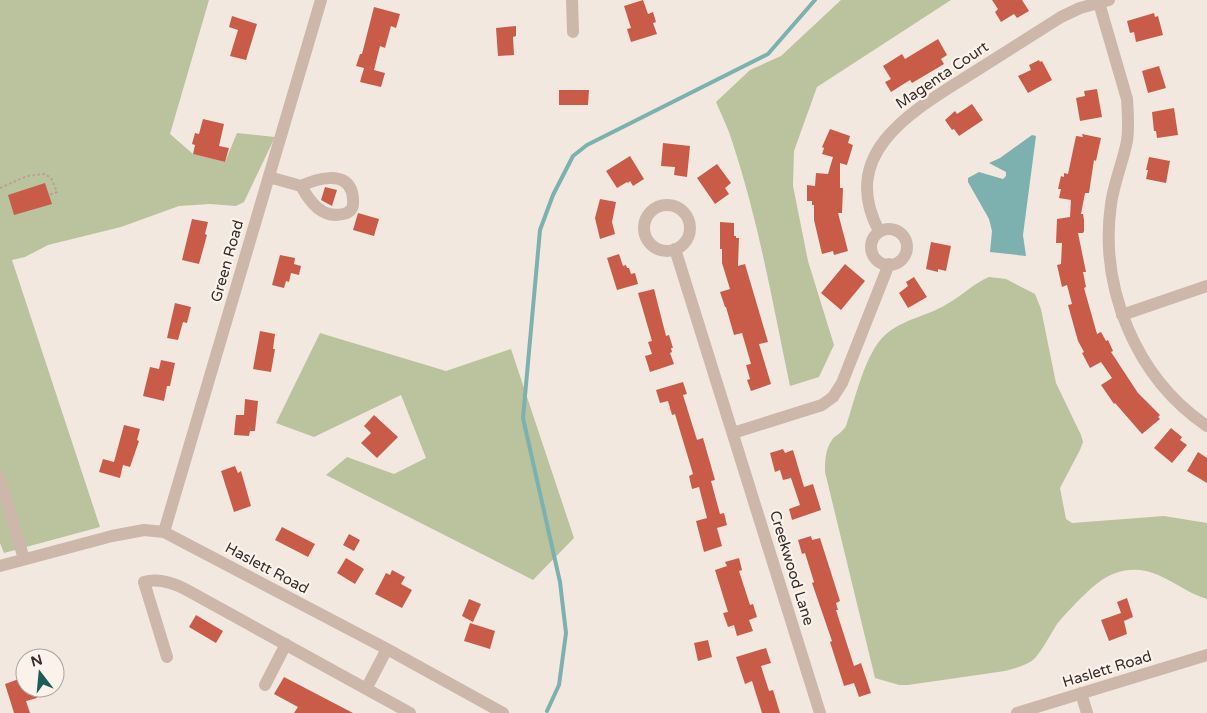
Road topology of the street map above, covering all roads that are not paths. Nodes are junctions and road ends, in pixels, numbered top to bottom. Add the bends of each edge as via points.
1 (321, 0) edge
2 (572, 0) edge
3 (1104, 2) edge
4 (573, 32) dead end
5 (269, 177) junction
6 (301, 186) dead end
7 (879, 231) junction
8 (675, 249) dead end
9 (889, 264) junction
10 (1207, 286) edge
11 (1122, 315) junction
12 (1207, 426) edge
13 (732, 432) junction
14 (0, 478) edge
15 (164, 532) junction
16 (24, 559) junction
17 (0, 566) edge
18 (286, 644) junction
19 (387, 649) junction
20 (1207, 655) edge
21 (167, 658) dead end
22 (265, 685) dead end
23 (366, 689) junction
24 (1081, 694) junction
25 (410, 713) edge
26 (503, 713) edge
27 (820, 713) edge
28 (1017, 713) edge
29 (1087, 713) edge

1 - 5 street, Green Road
2 - 4 street
3 - 7 street, Magenta Court via 1061,17 925,103 897,125 876,152 868,175 868,198
3 - 11 street via 1128,112 1127,140 1114,186 1109,222 1112,277
5 - 6 street
5 - 15 street, Green Road
7 - 9 street via 872,240 871,251 877,260
7 - 9 street via 896,230 906,242 902,258
8 - 13 street, Creekwood Lane
9 - 13 street via 840,389 828,401 816,406
10 - 11 street
11 - 12 street via 1138,350 1160,382
13 - 27 street, Creekwood Lane
14 - 16 street
15 - 16 street, Haslett Road via 144,530 112,536
15 - 19 street, Haslett Road
16 - 17 street, Haslett Road
18 - 21 street via 185,589 150,580 144,582
18 - 22 street
18 - 23 street
19 - 23 street
19 - 26 street, Haslett Road
20 - 24 street, Haslett Road
23 - 25 street
24 - 28 street, Haslett Road
24 - 29 street

